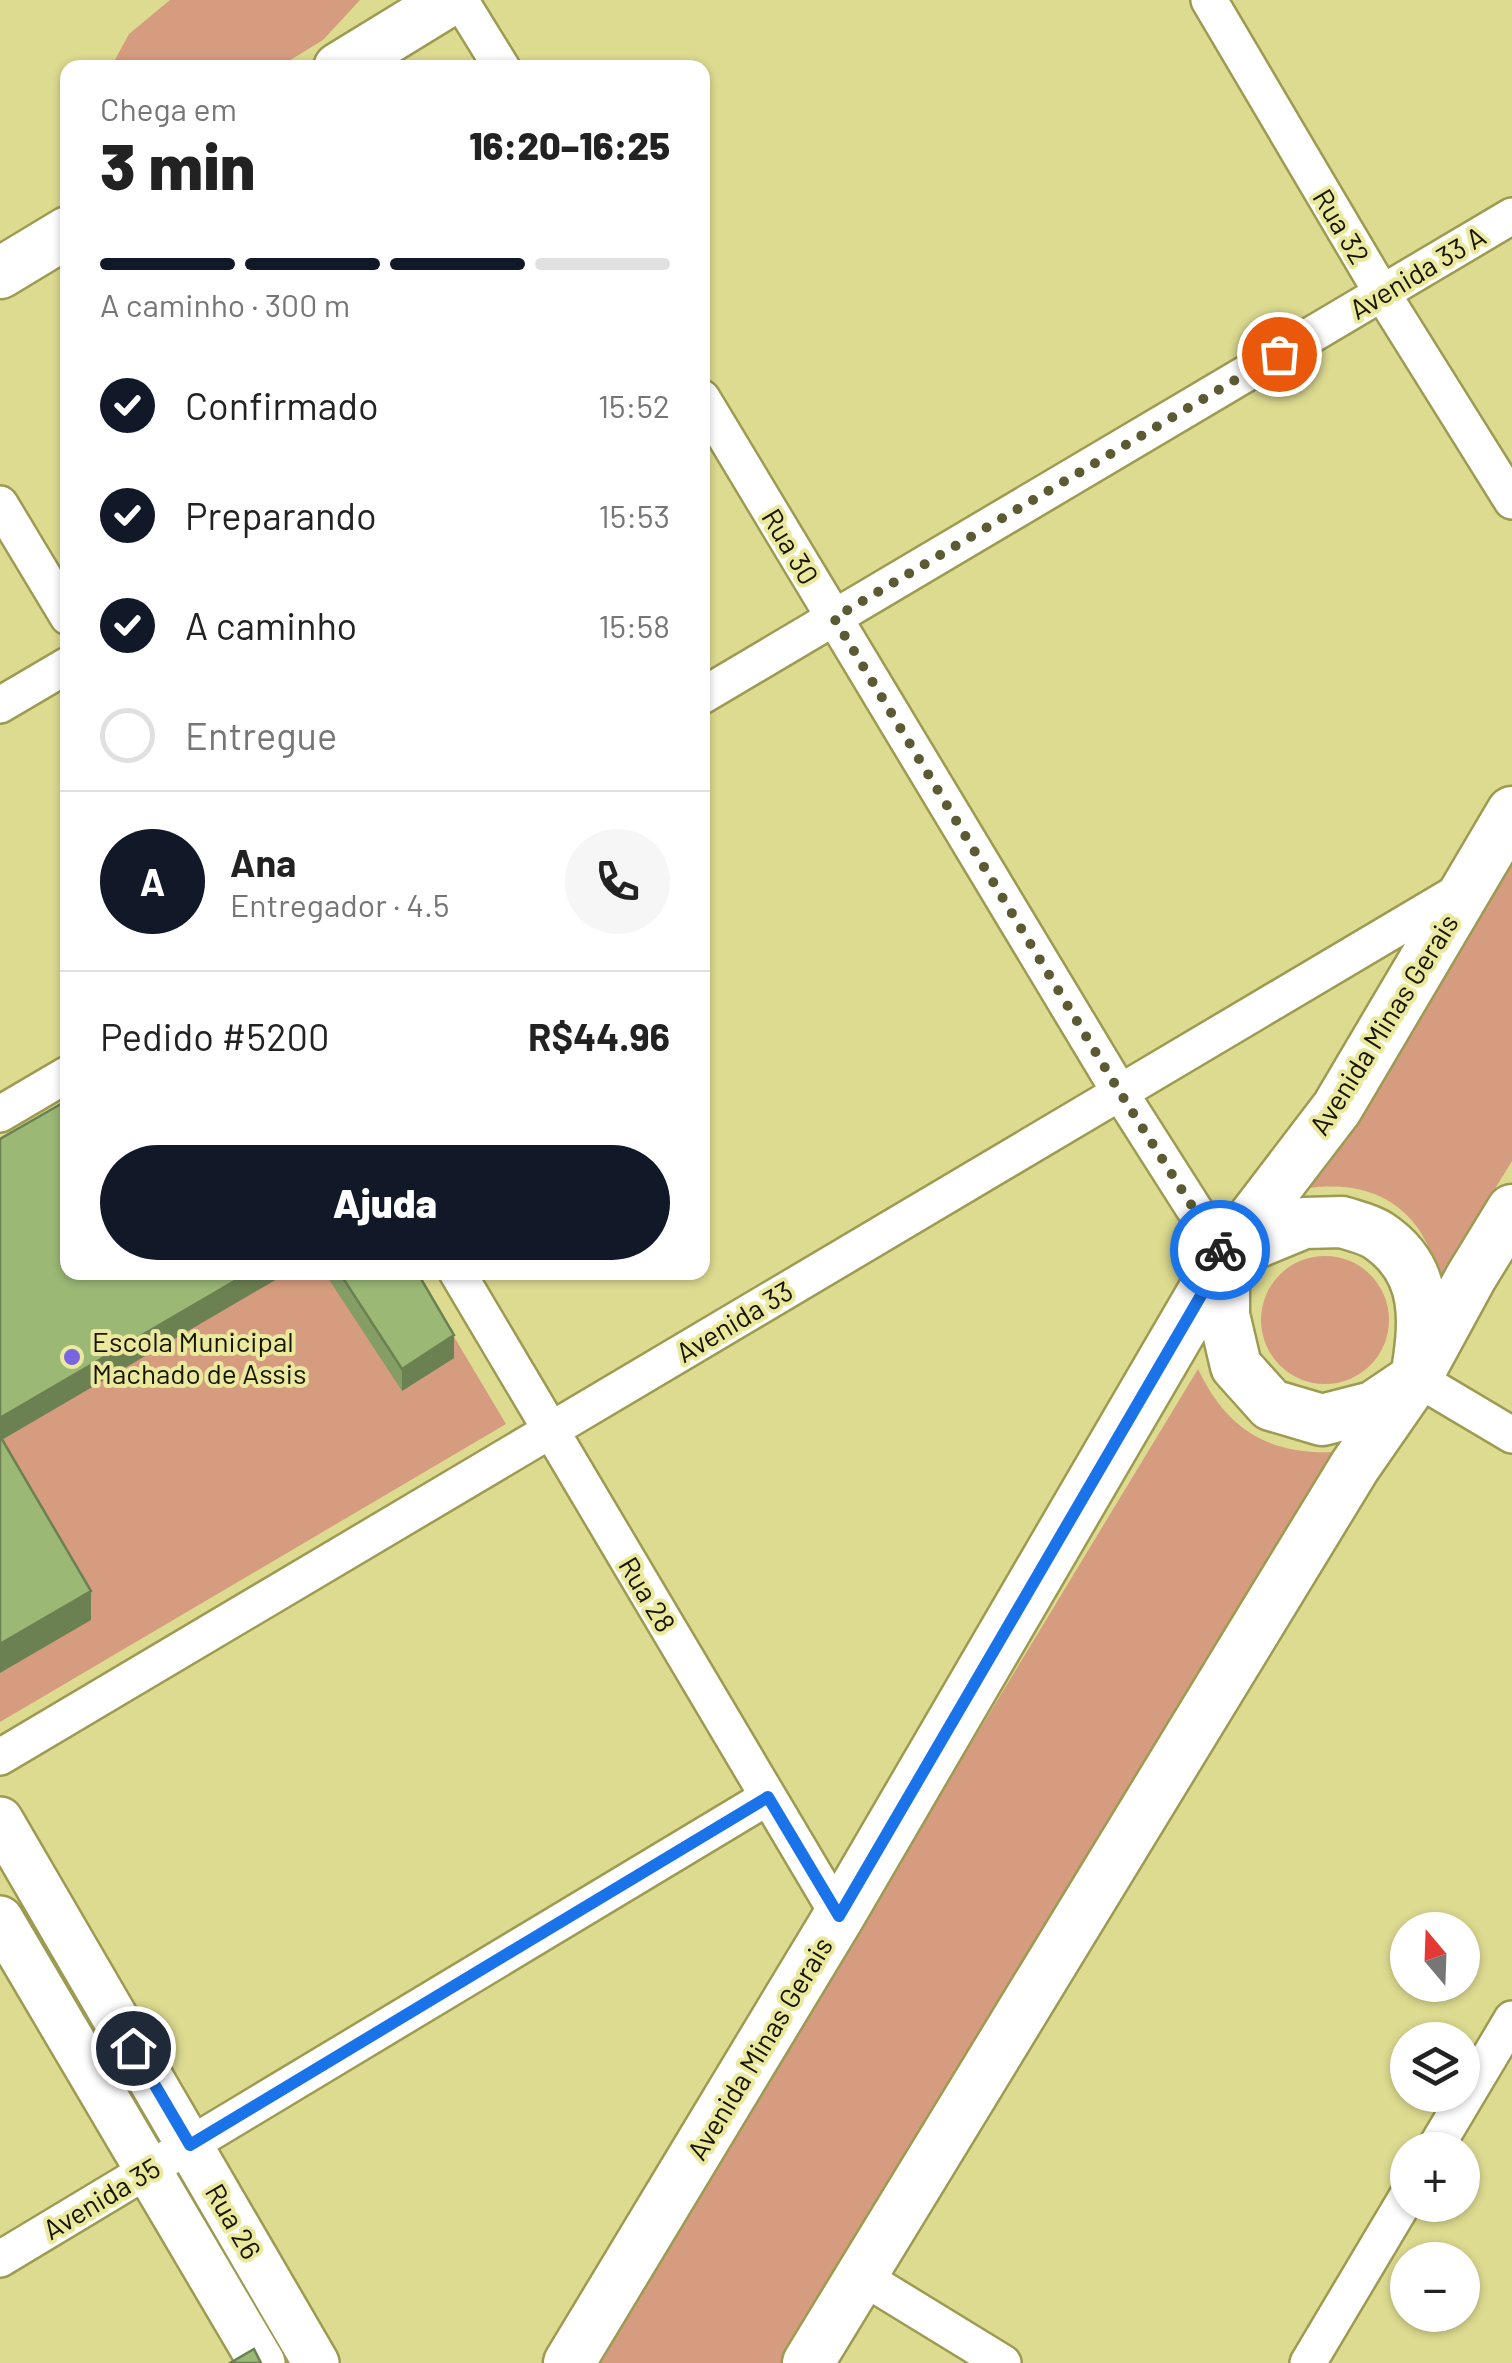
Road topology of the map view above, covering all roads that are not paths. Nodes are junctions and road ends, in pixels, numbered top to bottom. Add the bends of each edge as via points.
1 (450, 0) edge
2 (460, 0) edge
3 (1209, 0) edge
4 (352, 60) edge
5 (497, 60) edge
6 (1512, 216) edge
7 (60, 237) edge
8 (0, 273) edge
9 (1382, 293) junction
10 (710, 411) edge
11 (1512, 501) edge
12 (0, 504) edge
13 (60, 605) edge
14 (834, 618) junction
15 (60, 669) edge
16 (710, 691) edge
17 (0, 705) edge
18 (1512, 812) edge
19 (1468, 886) junction
20 (60, 1079) edge
21 (1119, 1091) junction
22 (0, 1114) edge
23 (1512, 1210) edge
24 (1224, 1256) junction
25 (462, 1280) edge
26 (1416, 1378) junction
27 (550, 1430) junction
28 (1512, 1435) edge
29 (0, 1757) edge
30 (768, 1797) junction
31 (0, 1820) edge
32 (839, 1916) junction
33 (0, 1920) edge
34 (1512, 2019) edge
35 (1445, 2132) edge
36 (190, 2145) junction
37 (148, 2170) junction
38 (1392, 2222) edge
39 (0, 2259) edge
40 (862, 2276) junction
41 (308, 2360) edge
42 (262, 2363) edge
43 (569, 2363) edge
44 (808, 2363) edge
45 (1003, 2363) edge
46 (1308, 2363) edge

1 - 4 main road
2 - 5 street
3 - 9 street, Rua 32
6 - 9 street, Avenida 33 A
7 - 8 main road
9 - 11 street, Rua 32
9 - 14 street, Avenida 33 A
10 - 14 street, Rua 30
12 - 13 street
14 - 16 street, Avenida 33 A
14 - 21 street, Rua 30
15 - 17 street
18 - 19 main road, Avenida Minas Gerais
19 - 21 street, Avenida 33
19 - 24 main road, Avenida Minas Gerais via 1336,1108
20 - 22 street
21 - 24 street, Rua 30
21 - 27 street, Avenida 33
23 - 26 main road
24 - 26 main road via 1224,1315 1236,1366 1271,1405 1322,1420 1373,1408
24 - 26 main road via 1304,1223 1342,1222 1378,1236 1406,1261 1422,1297
24 - 32 main road, Avenida Minas Gerais
25 - 27 street, Rua 28
26 - 28 street
26 - 40 main road via 1355,1466
27 - 29 street, Avenida 33
27 - 30 street, Rua 28
30 - 32 street, Rua 28
30 - 36 street, Avenida 35
31 - 36 street, Rua 26
32 - 43 main road, Avenida Minas Gerais
33 - 37 street, Rua 26
34 - 35 street
36 - 37 street, Avenida 35
36 - 41 street, Rua 26
37 - 39 street, Avenida 35
37 - 42 street, Rua 26
38 - 46 street
40 - 44 main road
40 - 45 street

